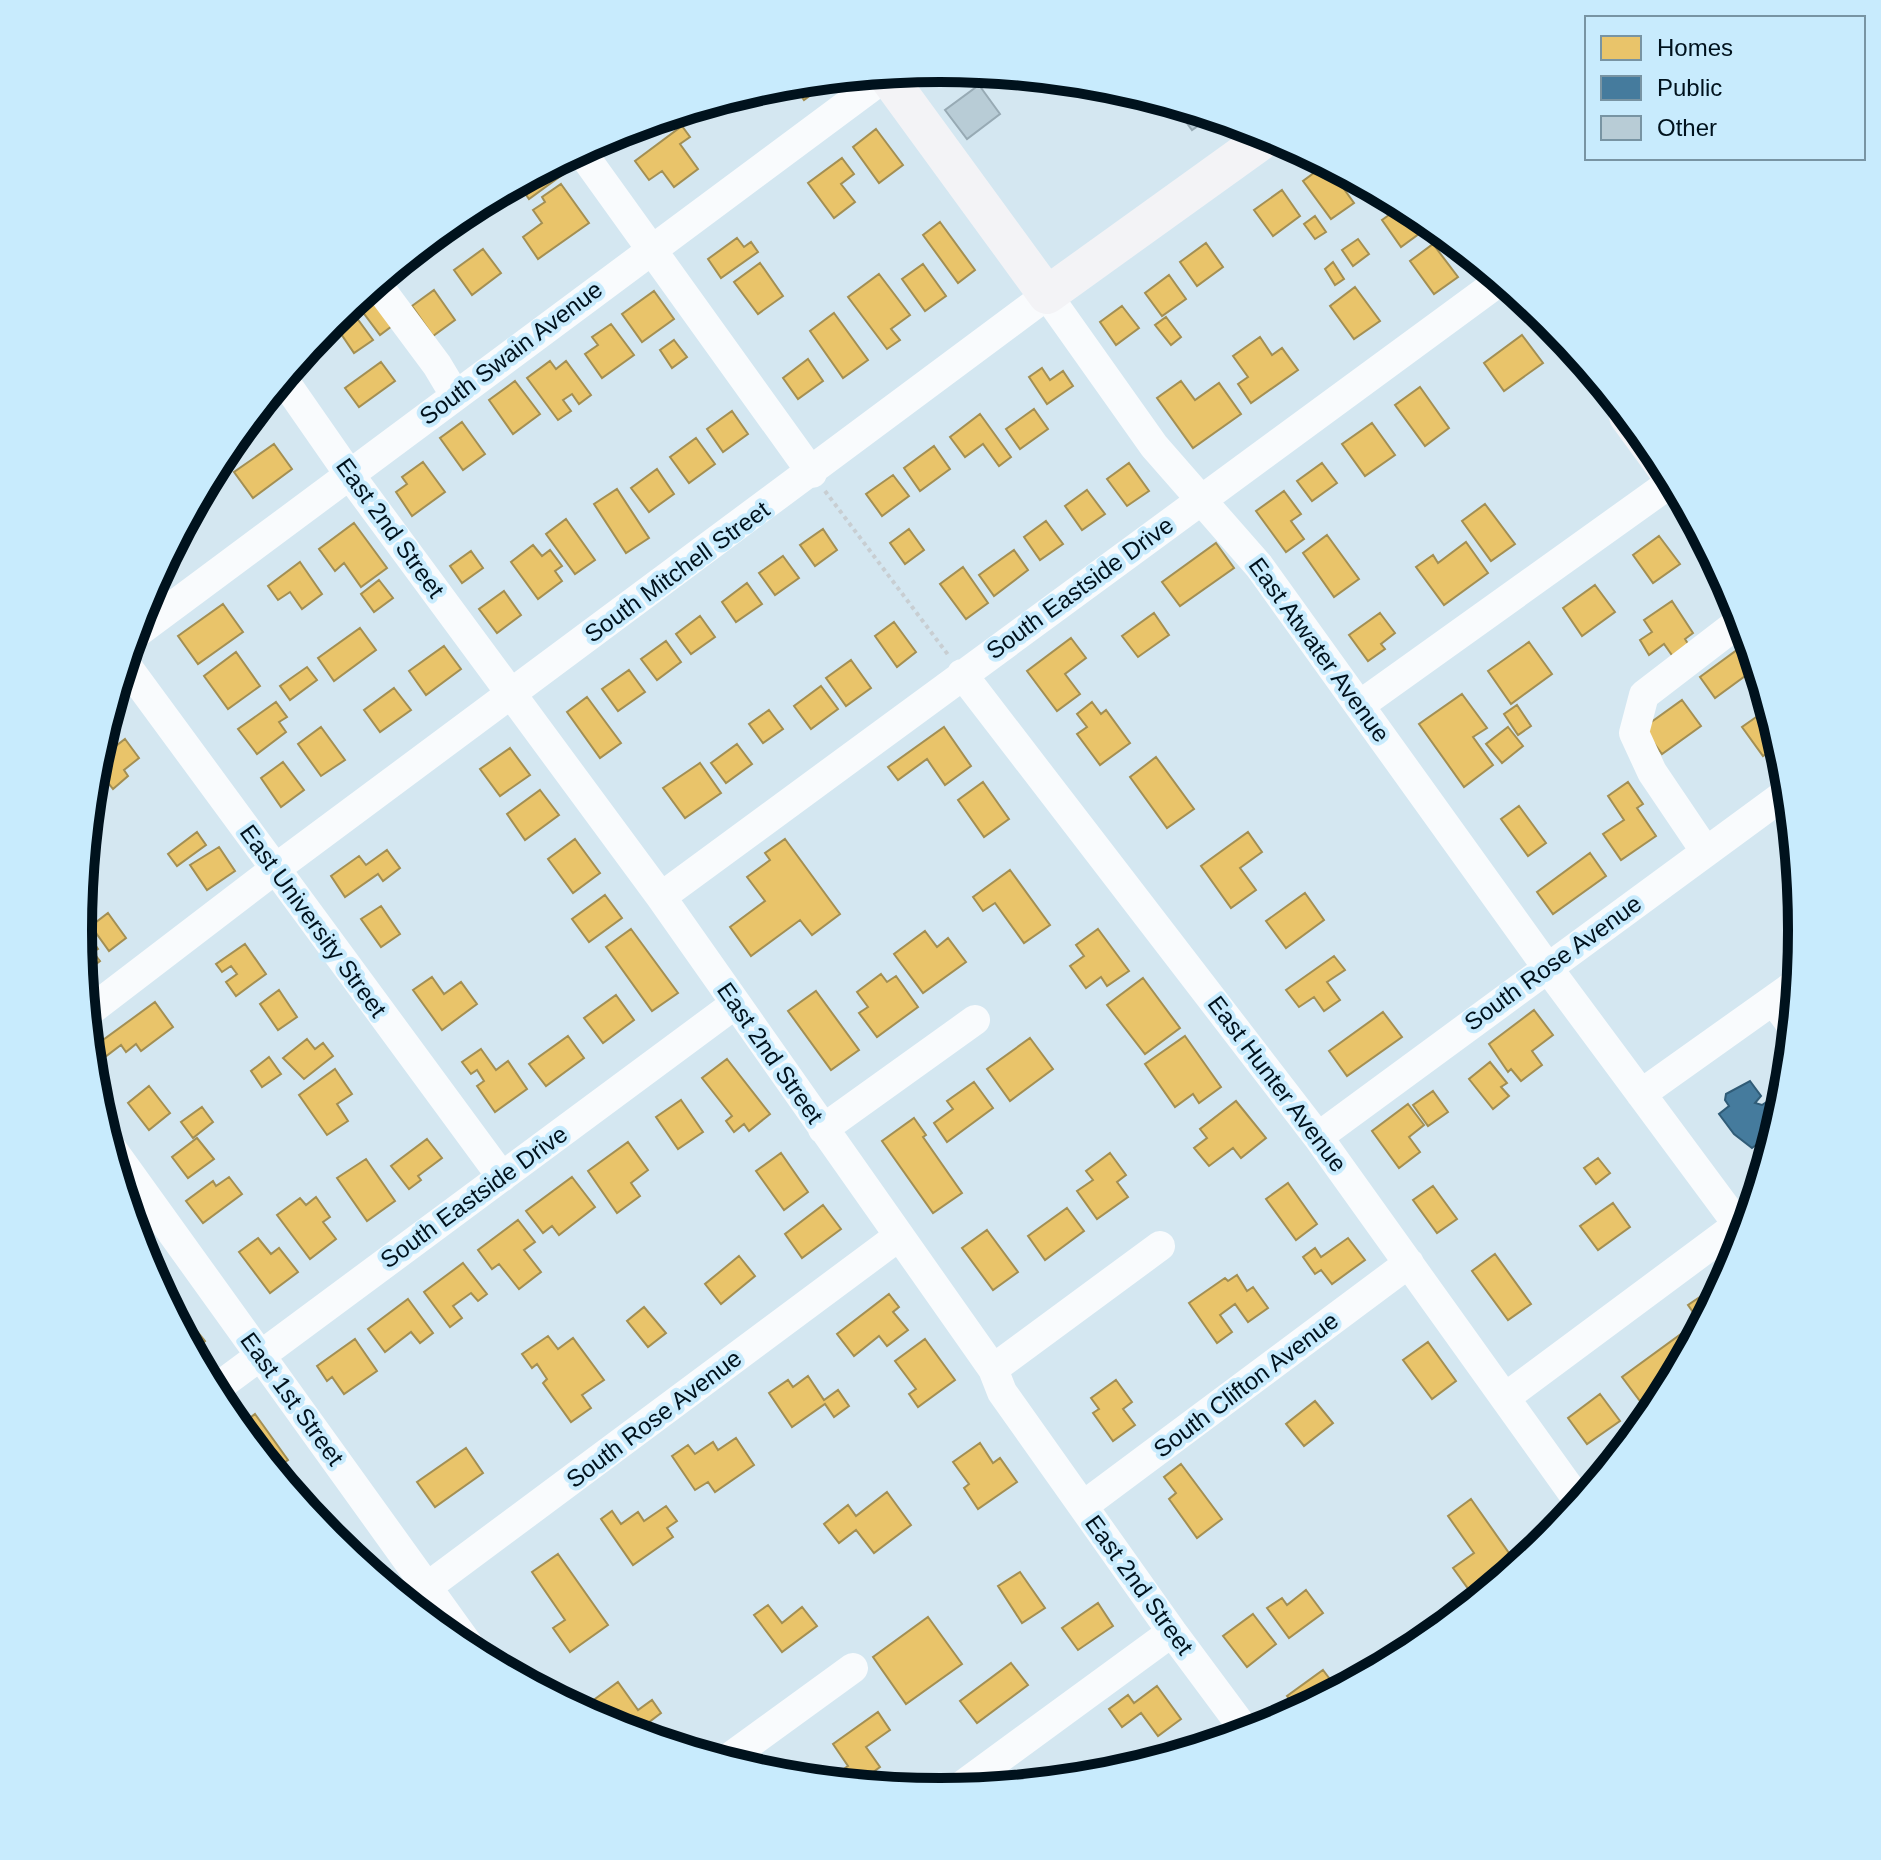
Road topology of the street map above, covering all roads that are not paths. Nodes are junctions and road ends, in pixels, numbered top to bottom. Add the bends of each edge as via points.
1 (894, 84) edge
2 (872, 85) edge
3 (1257, 144) edge
4 (587, 160) edge
5 (650, 249) junction
6 (1493, 286) edge
7 (382, 291) edge
8 (1047, 295) junction
9 (289, 388) edge
10 (455, 395) junction
11 (812, 473) junction
12 (349, 474) junction
13 (1664, 488) edge
14 (1200, 500) junction
15 (151, 623) edge
16 (1732, 627) edge
17 (133, 674) edge
18 (962, 674) junction
19 (512, 694) junction
20 (1360, 705) junction
21 (1778, 799) edge
22 (1706, 852) junction
23 (275, 869) junction
24 (661, 897) junction
25 (1547, 967) junction
26 (1785, 991) edge
27 (735, 1004) junction
28 (96, 1006) edge
29 (975, 1020) dead end
30 (1641, 1094) junction
31 (823, 1129) junction
32 (1318, 1137) junction
33 (128, 1171) edge
34 (502, 1177) junction
35 (1738, 1217) edge
36 (1732, 1233) edge
37 (899, 1236) junction
38 (1160, 1246) dead end
39 (1409, 1263) junction
40 (261, 1355) junction
41 (993, 1369) junction
42 (224, 1383) edge
43 (1506, 1397) junction
44 (1574, 1494) edge
45 (1083, 1506) junction
46 (418, 1595) edge
47 (1172, 1632) junction
48 (853, 1668) dead end
49 (1239, 1723) edge
50 (736, 1753) edge
51 (974, 1777) edge

1 - 8 main road, East Atwater Avenue
2 - 5 street, South Swain Avenue
3 - 8 main road, South Mitchell Street
4 - 5 street
5 - 10 street, South Swain Avenue
5 - 11 street
6 - 14 street, South Eastside Drive
7 - 10 street
8 - 11 street, South Mitchell Street
8 - 14 street, East Atwater Avenue via 1154,446
9 - 12 street, East 2nd Street
10 - 12 street, South Swain Avenue
11 - 19 street, South Mitchell Street
12 - 15 street, South Swain Avenue
12 - 19 street, East 2nd Street
13 - 20 street
14 - 18 street, South Eastside Drive
14 - 20 street, East Atwater Avenue via 1259,566
16 - 22 street via 1644,695 1634,733 1652,772
17 - 23 street, East University Street
18 - 24 street, South Eastside Drive
18 - 32 street, East Hunter Avenue
19 - 23 street, South Mitchell Street
19 - 24 street, East 2nd Street
20 - 25 street, East Atwater Avenue
21 - 22 street, South Rose Avenue
22 - 25 street, South Rose Avenue
23 - 28 street, South Mitchell Street
23 - 34 street, East University Street
24 - 27 street, East 2nd Street
25 - 30 street, East Atwater Avenue
25 - 32 street, South Rose Avenue
26 - 30 street
27 - 31 street, East 2nd Street
27 - 34 street, South Eastside Drive
29 - 31 street
30 - 35 street, East Atwater Avenue
31 - 37 street, East 2nd Street
32 - 39 street, East Hunter Avenue
33 - 40 street, East 1st Street
34 - 40 street, South Eastside Drive
36 - 43 street
37 - 41 street, East 2nd Street
37 - 46 street, South Rose Avenue
38 - 41 street
39 - 43 street, East Hunter Avenue
39 - 45 street, South Clifton Avenue
40 - 42 street, South Eastside Drive
40 - 46 street, East 1st Street
41 - 45 street, East 2nd Street via 1002,1392
43 - 44 street, East Hunter Avenue
45 - 47 street, East 2nd Street
47 - 49 street, East 2nd Street
47 - 51 street
48 - 50 street

